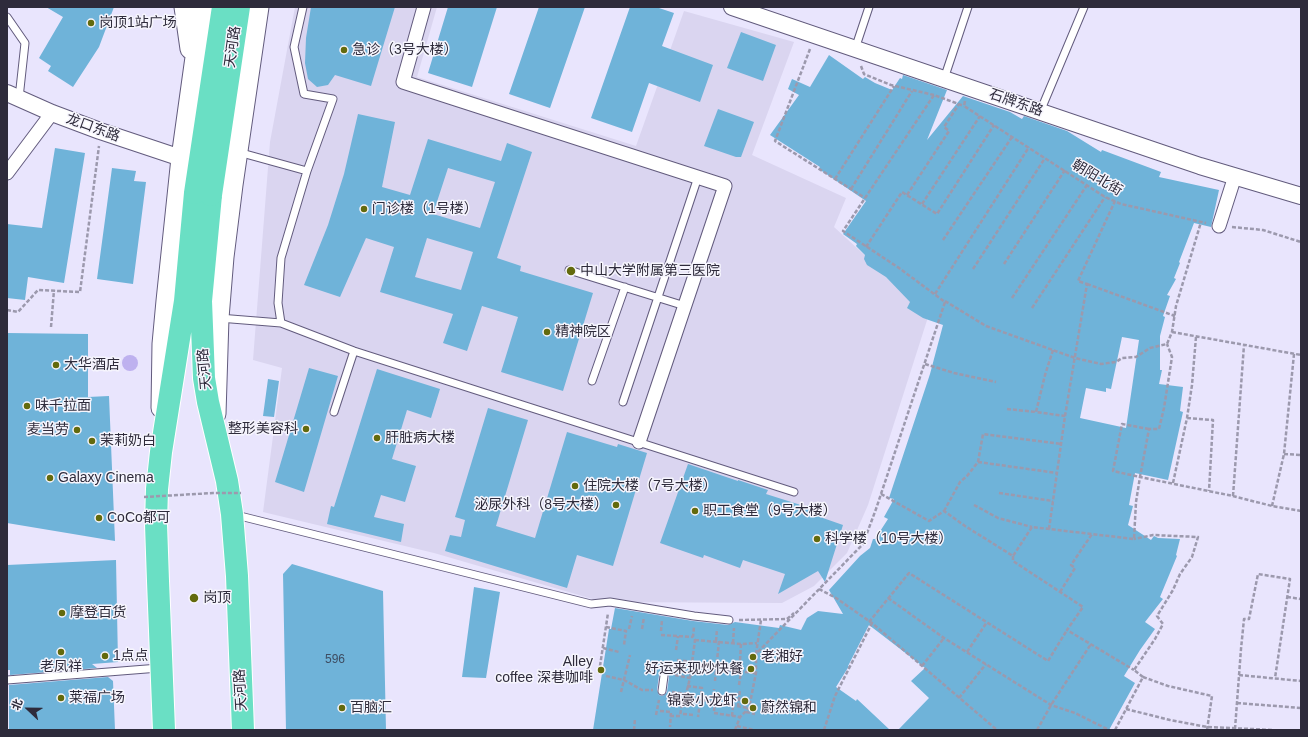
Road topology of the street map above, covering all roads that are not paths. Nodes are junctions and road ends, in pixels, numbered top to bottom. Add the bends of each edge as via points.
1 (184, 7) edge
2 (202, 7) edge
3 (223, 7) edge
4 (239, 7) edge
5 (259, 7) edge
6 (303, 7) edge
7 (424, 7) edge
8 (732, 7) edge
9 (869, 7) edge
10 (968, 7) edge
11 (1084, 7) edge
12 (7, 18) edge
13 (197, 43) junction
14 (855, 49) junction
15 (252, 58) junction
16 (193, 71) junction
17 (944, 79) junction
18 (13, 95) edge
19 (1040, 112) junction
20 (52, 113) junction
21 (238, 152) junction
22 (181, 158) junction
23 (307, 171) junction
24 (7, 173) edge
25 (1235, 176) junction
26 (698, 177) junction
27 (203, 194) junction
28 (1301, 196) edge
29 (1219, 226) road end
30 (568, 270) dead end
31 (625, 287) junction
32 (657, 297) junction
33 (685, 306) junction
34 (219, 318) junction
35 (281, 323) junction
36 (354, 351) junction
37 (592, 381) dead end
38 (623, 402) dead end
39 (334, 412) dead end
40 (216, 434) junction
41 (639, 442) junction
42 (161, 452) junction
43 (794, 492) dead end
44 (232, 514) junction
45 (732, 620) road end
46 (161, 668) junction
47 (664, 676) dead end
48 (7, 680) edge
49 (662, 691) road end
50 (164, 730) edge
51 (243, 730) edge

1 - 16 main road
2 - 13 main road
3 - 27 highway, 天河路, bridge
4 - 27 highway, 天河路, bridge
5 - 15 main road
6 - 23 lane via 294,47 304,94 333,99
7 - 26 street via 403,82
8 - 14 street, 石牌东路
9 - 14 lane
10 - 17 lane
11 - 19 lane
12 - 18 lane via 25,43
13 - 15 main road via 214,40 229,42
13 - 16 main road
14 - 17 street, 石牌东路
15 - 21 main road
16 - 22 main road
17 - 19 street, 石牌东路
18 - 20 street, 龙口东路
19 - 25 street, 石牌东路
20 - 22 street, 龙口东路
20 - 24 street
21 - 23 lane
21 - 34 main road
22 - 42 main road via 163,330
23 - 35 lane via 281,258 278,303
25 - 28 street, 石牌东路
25 - 29 street
26 - 32 lane
26 - 33 street via 725,186
27 - 40 highway, 天河路 via 201,301 204,378
27 - 42 highway, 天河路
30 - 31 lane
31 - 32 lane
31 - 37 lane
32 - 33 lane
32 - 38 lane
33 - 41 street
34 - 35 lane
34 - 40 main road
35 - 36 lane
36 - 39 lane
36 - 41 lane
40 - 44 highway, 天河路
41 - 43 lane
42 - 46 highway, 天河路 via 156,524
44 - 45 lane via 591,604 610,602
44 - 51 highway, 天河路
46 - 48 lane
46 - 50 highway, 天河路
47 - 49 lane

